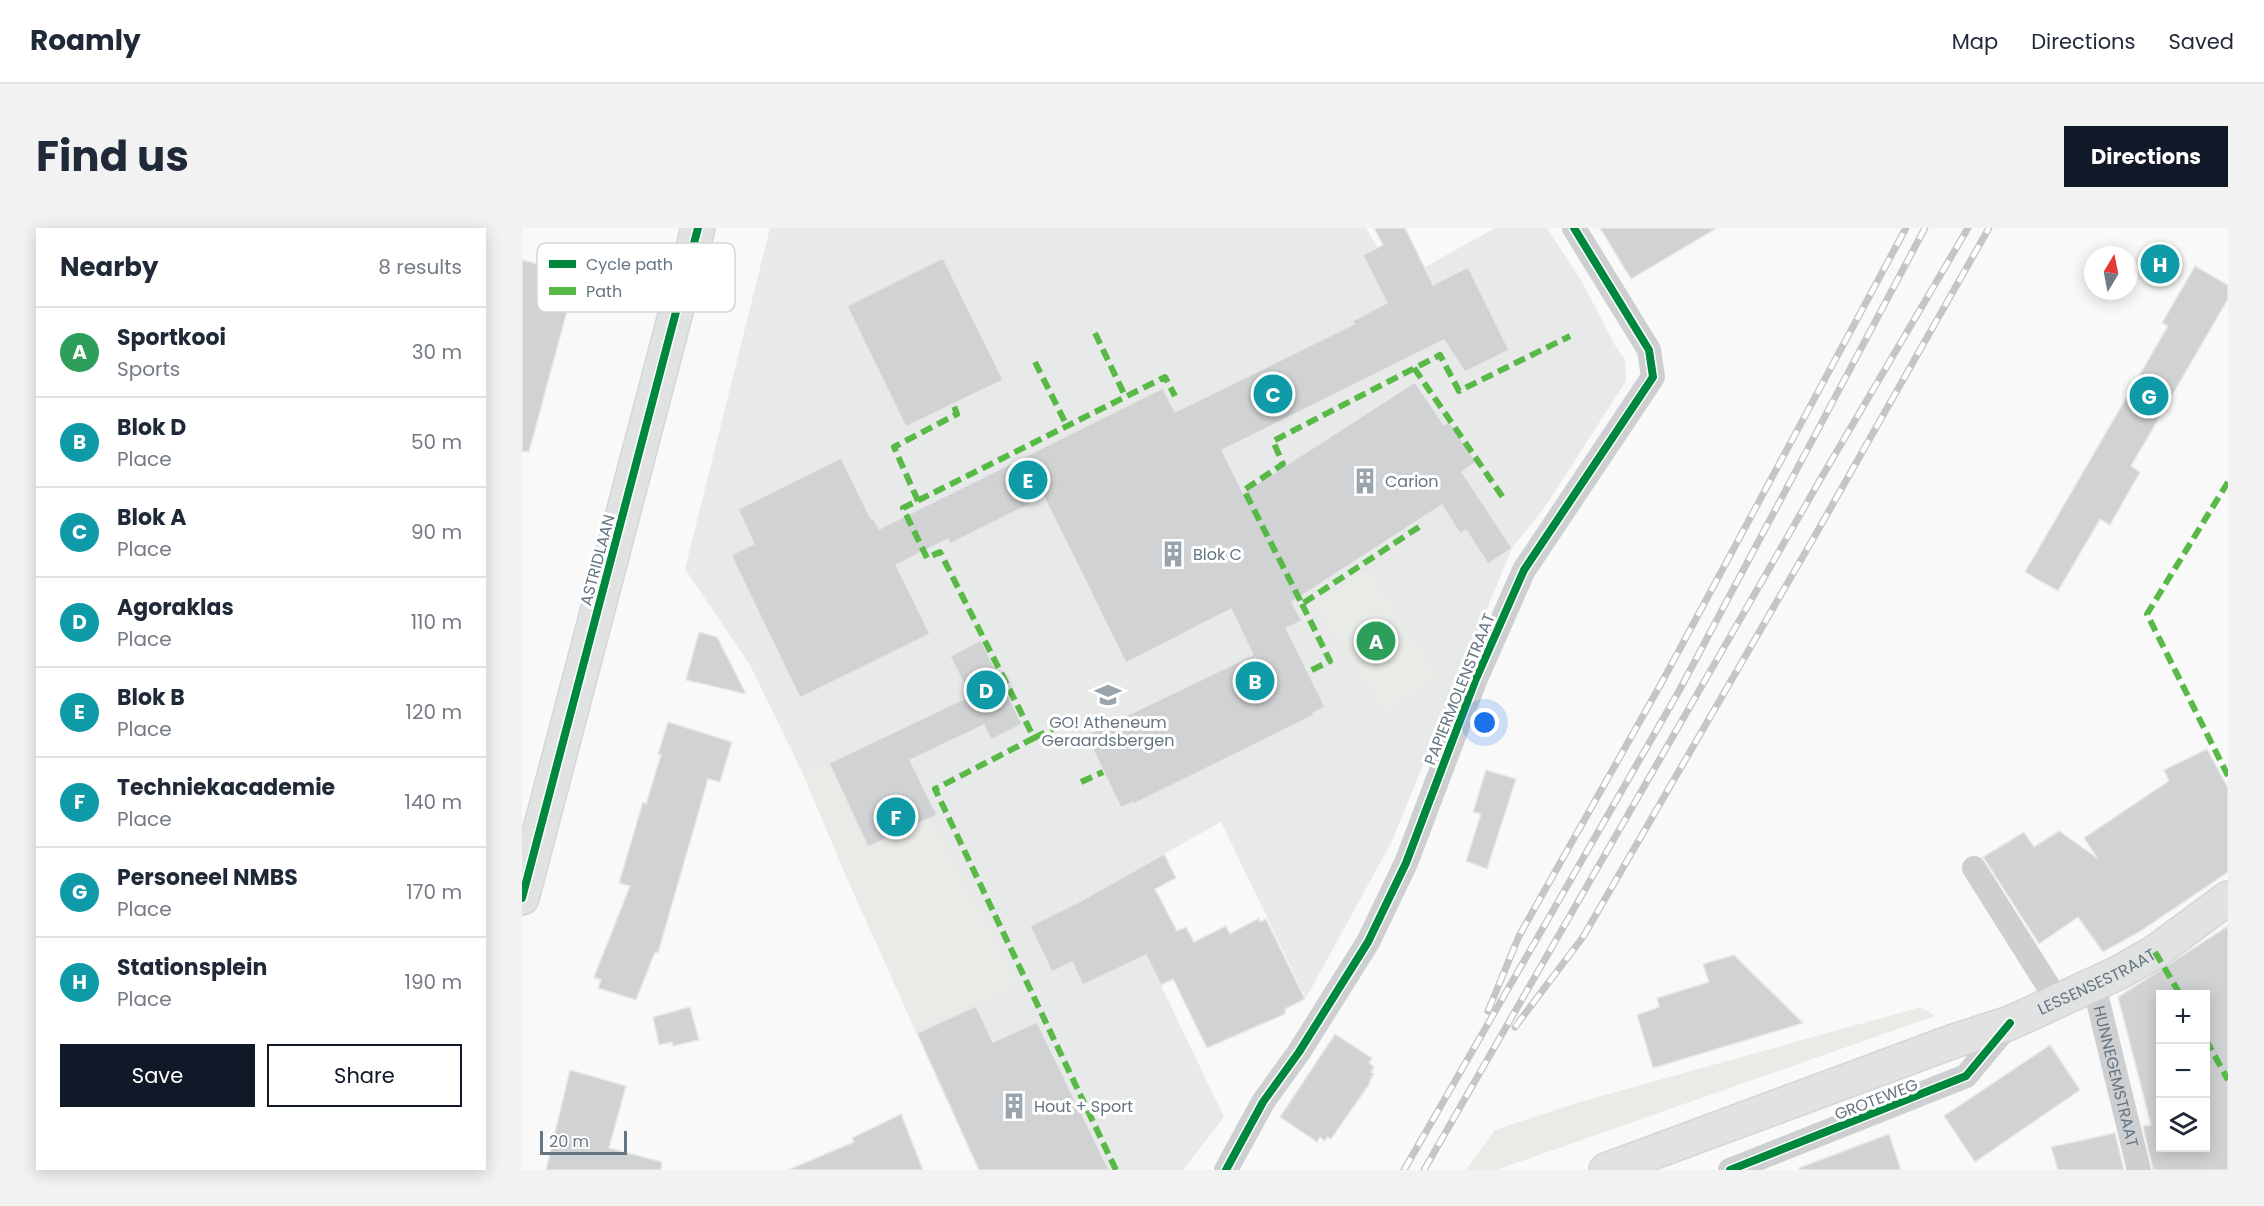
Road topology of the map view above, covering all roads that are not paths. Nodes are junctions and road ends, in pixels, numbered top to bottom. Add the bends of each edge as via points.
1 (698, 228) edge
2 (1574, 228) edge
3 (694, 243) edge
4 (676, 312) edge
5 (1974, 868) dead end
6 (522, 898) edge
7 (2228, 898) edge
8 (2094, 985) junction
9 (2057, 1000) junction
10 (2010, 1023) junction
11 (1954, 1041) joint
12 (1226, 1170) edge
13 (1606, 1170) edge
14 (1730, 1170) edge
15 (2139, 1170) edge

1 - 3 main road, ASTRIDLAAN
2 - 12 street, PAPIERMOLENSTRAAT via 1649,350 1653,377 1524,570 1475,681 1406,863 1368,942 1263,1102
4 - 6 main road, ASTRIDLAAN
5 - 9 street
7 - 8 main road, LESSENSESTRAAT via 2155,952
8 - 9 main road, LESSENSESTRAAT
8 - 15 street, HUNNEGEMSTRAAT
9 - 10 main road, LESSENSESTRAAT
10 - 11 main road, LESSENSESTRAAT
10 - 14 street, GROTEWEG via 1966,1076
11 - 13 main road, GROTEWEG

